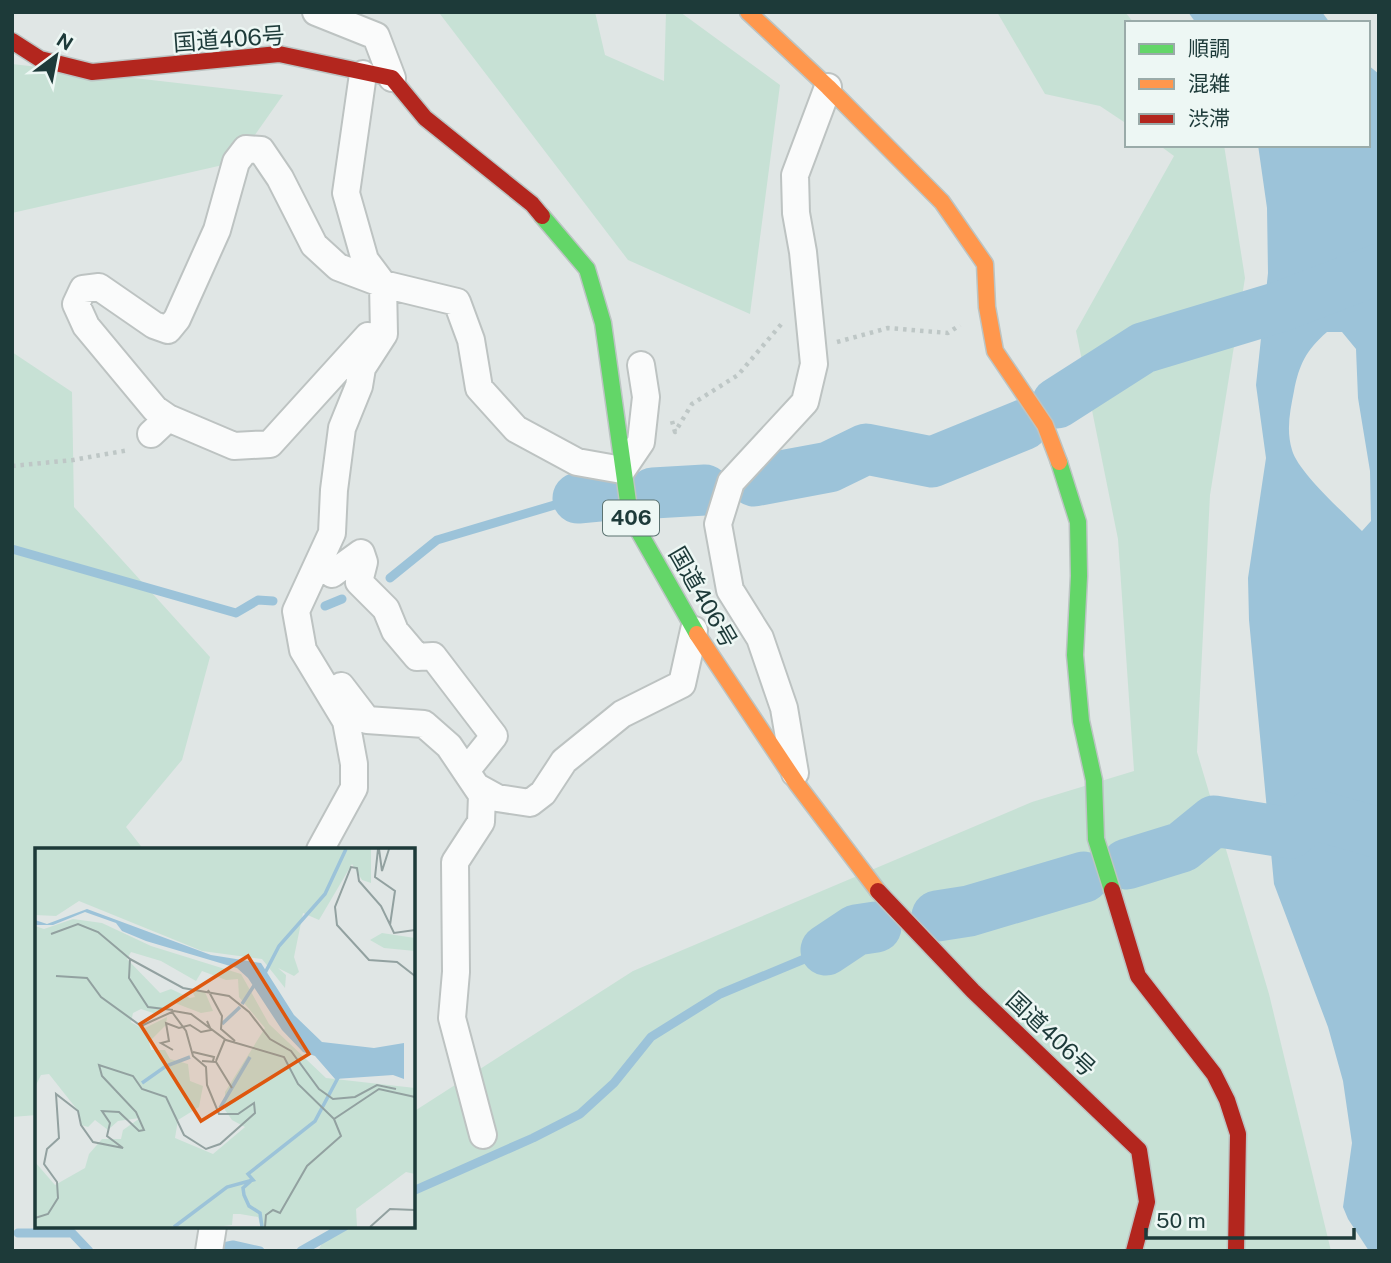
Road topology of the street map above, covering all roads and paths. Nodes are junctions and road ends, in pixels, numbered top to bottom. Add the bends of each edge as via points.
1 (316, 12) edge
2 (748, 12) edge
3 (12, 41) edge
4 (363, 75) junction
5 (392, 78) junction
6 (828, 87) junction
7 (383, 284) junction
8 (384, 318) junction
9 (641, 365) dead end
10 (160, 426) junction
11 (12, 466) edge
12 (622, 470) junction
13 (321, 558) junction
14 (694, 630) junction
15 (318, 675) junction
16 (471, 779) junction
17 (797, 784) junction
18 (321, 848) edge
19 (483, 1135) dead end
20 (213, 1228) edge
21 (209, 1251) edge
22 (1134, 1251) edge
23 (1236, 1251) edge

1 - 5 street via 376,36
2 - 6 main road
3 - 4 main road, 国道406号 via 40,59 92,72 279,54
4 - 5 main road, 国道406号
4 - 7 street via 346,193 365,260
5 - 12 main road, 国道406号 / 406 via 425,118 532,204 587,269 603,323
6 - 17 street via 795,175 814,364 806,402 731,482 719,524 730,590 760,638 784,708
6 - 23 main road via 942,202 985,264 995,351 1045,425 1064,475 1078,522 1075,655 1094,780 1096,839 1138,976 1214,1074 1227,1100 1238,1134
7 - 8 street
7 - 10 street via 338,267 314,245 261,150 246,149 236,162 217,230 177,320 168,330 99,287 83,289 76,304 86,326 155,409
7 - 12 street via 457,302 471,340 479,388 516,429 577,462
8 - 10 street via 270,444 234,446
8 - 13 street via 384,334 362,368 342,428 332,533
9 - 12 street via 646,397 641,442
10 - 11 path via 132,449
12 - 14 main road, 国道406号 / 406 via 630,516
13 - 15 street via 296,611 303,650
13 - 16 street via 332,574 361,553 364,562 359,582 386,609 395,631 417,657 433,656 494,736
14 - 16 street via 682,684 622,714 564,761 543,793 530,803 497,798
14 - 17 main road, 国道406号 / 406
15 - 16 street via 340,684 367,720 424,724 449,746
15 - 18 street via 346,721 354,764 354,788
16 - 19 street via 482,795 481,822 455,862 452,1018
17 - 22 main road, 国道406号 / 406 via 869,882 972,991 1139,1150 1147,1202
20 - 21 street

